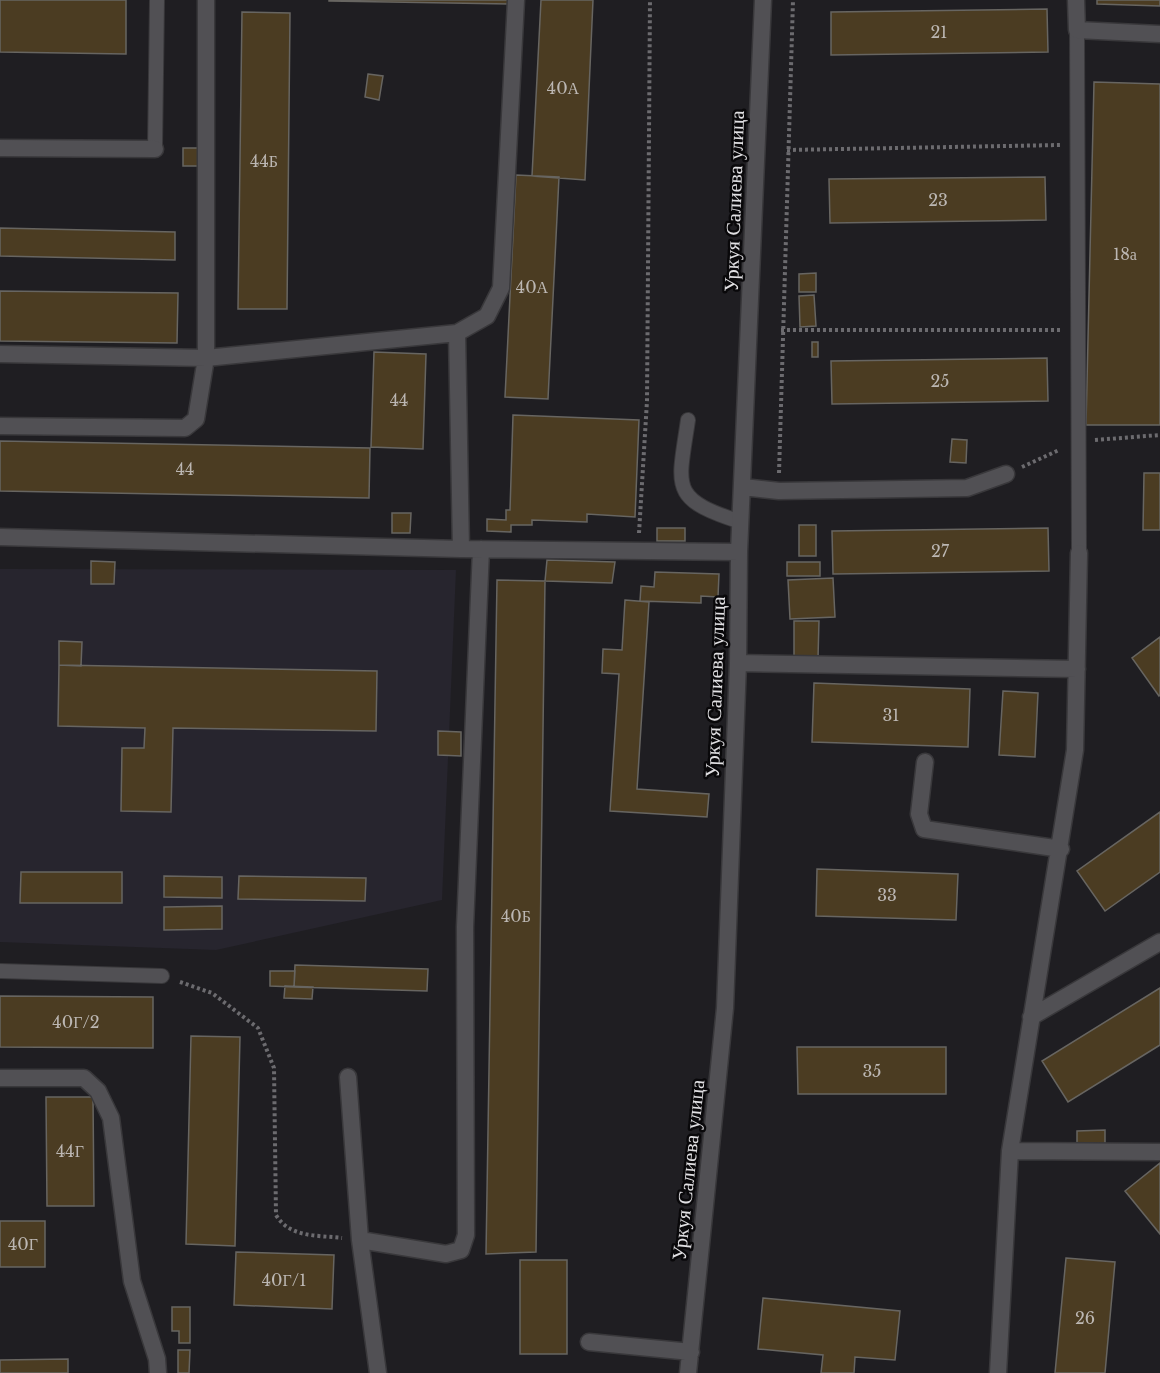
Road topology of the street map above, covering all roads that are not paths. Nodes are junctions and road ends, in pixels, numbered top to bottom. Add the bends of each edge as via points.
1 (157, 0) edge
2 (206, 0) edge
3 (516, 0) edge
4 (764, 0) edge
5 (1076, 0) edge
6 (1077, 30) junction
7 (1160, 34) edge
8 (0, 148) edge
9 (154, 149) joint
10 (457, 333) junction
11 (0, 354) edge
12 (206, 357) junction
13 (688, 420) dead end
14 (0, 426) edge
15 (1006, 474) dead end
16 (743, 488) junction
17 (741, 522) junction
18 (0, 537) edge
19 (460, 549) junction
20 (481, 549) junction
21 (739, 552) junction
22 (1079, 553) joint
23 (738, 663) junction
24 (1077, 669) junction
25 (925, 762) dead end
26 (1061, 849) junction
27 (1160, 942) edge
28 (0, 971) edge
29 (162, 976) road end
30 (1031, 1017) junction
31 (348, 1077) dead end
32 (0, 1078) edge
33 (1010, 1151) junction
34 (1160, 1152) edge
35 (360, 1240) junction
36 (588, 1342) dead end
37 (691, 1352) junction
38 (158, 1373) edge
39 (378, 1373) edge
40 (688, 1373) edge
41 (998, 1373) edge

1 - 9 lane
2 - 12 street
3 - 10 street via 501,288 487,316
4 - 16 street, Уркуя Салиева улица
5 - 6 street
6 - 7 street
6 - 22 lane
8 - 9 street
10 - 12 street
10 - 19 street
11 - 12 street
12 - 14 street via 196,419 185,428
13 - 17 lane via 680,477 689,498 706,511
15 - 16 street via 967,488
16 - 17 street, Уркуя Салиева улица
17 - 21 street, Уркуя Салиева улица
18 - 19 street
19 - 20 street
20 - 21 street
20 - 35 street via 465,927 466,1234 461,1250 446,1254
21 - 23 street, Уркуя Салиева улица
22 - 24 street
23 - 24 street
23 - 37 street, Уркуя Салиева улица via 725,1008
24 - 26 street via 1075,750
25 - 26 street via 919,814 924,829
26 - 30 street
27 - 30 street
28 - 29 lane
30 - 33 street
31 - 35 street
32 - 38 street via 84,1078 98,1091 111,1118 132,1281
33 - 34 street
33 - 41 street
35 - 39 street
36 - 37 street
37 - 40 street, Уркуя Салиева улица

